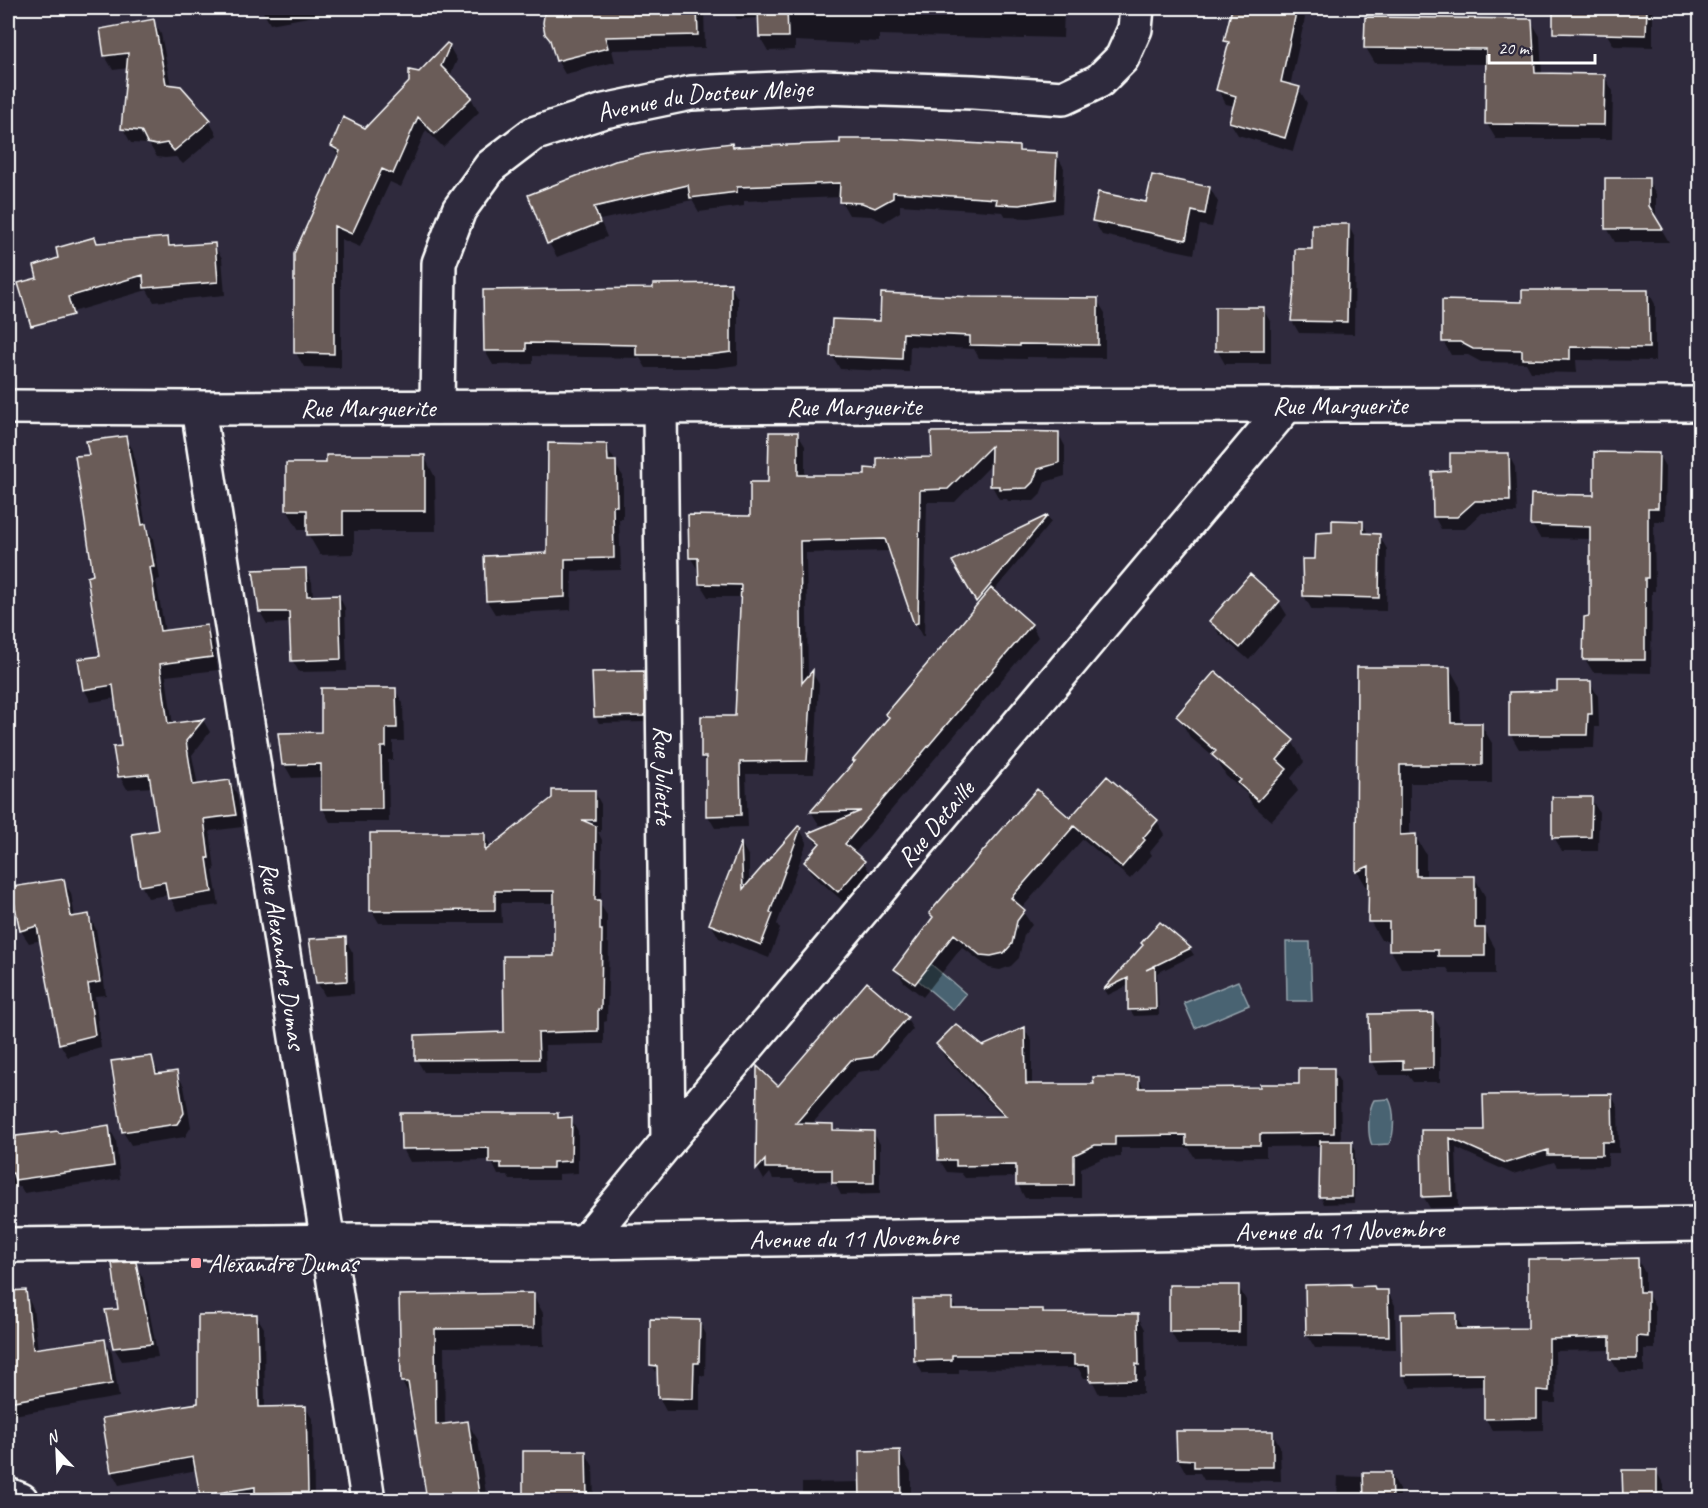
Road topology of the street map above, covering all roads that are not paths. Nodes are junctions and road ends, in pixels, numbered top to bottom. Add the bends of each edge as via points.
1 (1137, 8) edge
2 (1701, 404) edge
3 (1287, 405) junction
4 (8, 406) edge
5 (437, 407) junction
6 (660, 407) junction
7 (198, 408) junction
8 (668, 1141) junction
9 (1701, 1224) edge
10 (327, 1242) junction
11 (585, 1242) junction
12 (8, 1245) edge
13 (8, 1495) edge
14 (21, 1500) edge
15 (368, 1500) edge

1 - 5 street, Avenue du Docteur Meige via 1135,29 1122,58 1099,81 1063,98 822,87 691,93 604,111 533,134 491,166 459,210 439,263
2 - 3 street, Rue Marguerite
3 - 6 street, Rue Marguerite
3 - 8 street, Rue Detaille
4 - 7 street, Rue Marguerite
5 - 6 street, Rue Marguerite
5 - 7 street, Rue Marguerite
6 - 8 street, Rue Juliette
7 - 10 street, Rue Alexandre Dumas
8 - 11 street, Rue Detaille
9 - 11 street, Avenue du 11 Novembre
10 - 11 street, Avenue du 11 Novembre
10 - 12 street, Avenue du 11 Novembre
10 - 15 street, Rue Alexandre Dumas
13 - 14 street

